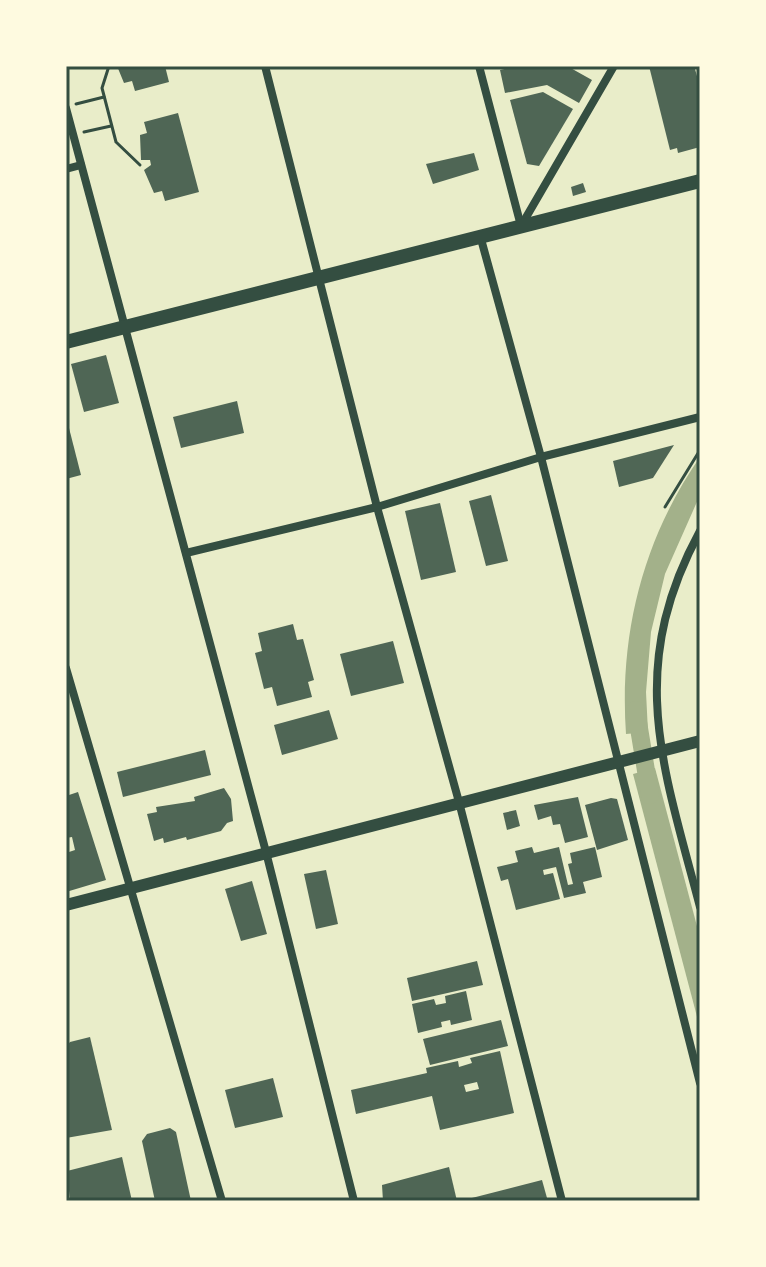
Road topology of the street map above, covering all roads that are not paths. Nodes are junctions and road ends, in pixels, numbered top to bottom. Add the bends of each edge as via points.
1 (265, 66) edge
2 (479, 66) edge
3 (614, 66) edge
4 (66, 107) edge
5 (81, 165) junction
6 (66, 169) edge
7 (700, 181) edge
8 (521, 226) junction
9 (481, 239) junction
10 (320, 280) junction
11 (126, 328) junction
12 (66, 342) edge
13 (700, 417) edge
14 (541, 457) junction
15 (377, 507) junction
16 (700, 531) edge
17 (186, 553) junction
18 (66, 668) edge
19 (700, 741) edge
20 (656, 752) junction
21 (622, 760) junction
22 (459, 802) junction
23 (266, 852) junction
24 (128, 888) junction
25 (66, 905) edge
26 (700, 907) edge
27 (700, 1083) edge
28 (222, 1201) edge
29 (354, 1201) edge
30 (562, 1201) edge

1 - 10 street
2 - 8 street
3 - 8 street
4 - 5 street
5 - 6 street
5 - 11 street
7 - 8 main road
8 - 9 main road
9 - 10 main road
9 - 14 street
10 - 11 main road
10 - 15 street
11 - 12 main road
11 - 17 street
13 - 14 street
14 - 15 street
14 - 21 street
15 - 17 street
15 - 22 street
16 - 20 street via 672,589 663,626
17 - 23 street
18 - 24 street
19 - 20 street
20 - 21 street
20 - 26 street
21 - 22 street
21 - 27 street
22 - 23 street
22 - 30 street
23 - 24 street
23 - 29 street
24 - 25 street
24 - 28 street

